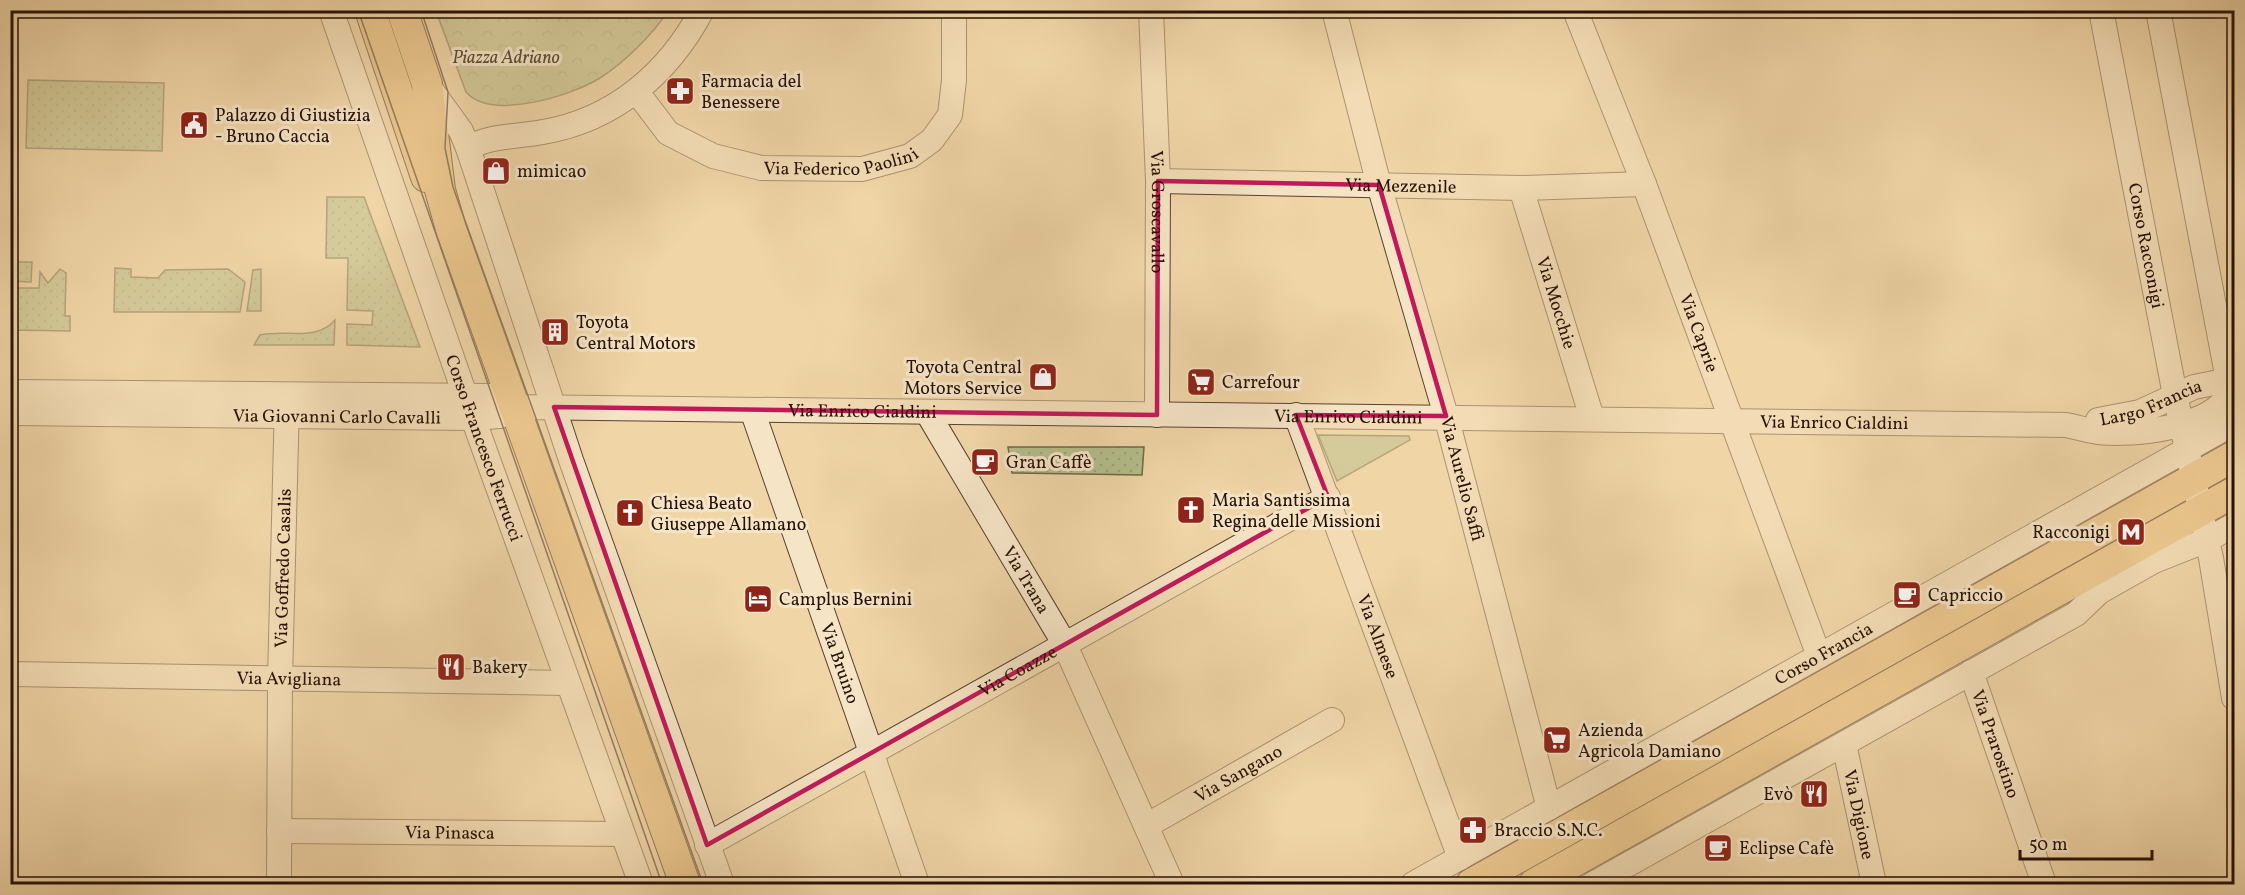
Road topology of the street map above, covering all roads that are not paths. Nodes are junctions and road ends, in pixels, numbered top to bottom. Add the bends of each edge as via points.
1 (331, 10) edge
2 (369, 10) edge
3 (402, 10) edge
4 (702, 10) edge
5 (954, 10) edge
6 (1151, 10) edge
7 (1334, 10) edge
8 (1575, 10) edge
9 (2101, 10) edge
10 (2158, 10) edge
11 (427, 84) junction
12 (637, 92) junction
13 (468, 148) junction
14 (1158, 181) junction
15 (1644, 184) junction
16 (1380, 185) junction
17 (1521, 188) junction
18 (451, 228) junction
19 (2232, 391) edge
20 (10, 392) edge
21 (2175, 394) junction
22 (287, 406) junction
23 (469, 407) junction
24 (515, 407) junction
25 (554, 407) junction
26 (752, 410) junction
27 (927, 412) junction
28 (10, 413) edge
29 (1157, 415) junction
30 (1296, 415) junction
31 (1446, 416) junction
32 (1592, 418) junction
33 (1730, 419) junction
34 (2235, 423) edge
35 (2066, 425) junction
36 (2181, 425) junction
37 (2186, 450) junction
38 (2235, 456) edge
39 (2193, 480) junction
40 (2235, 492) edge
41 (1328, 497) junction
42 (2201, 510) junction
43 (2235, 525) edge
44 (2207, 540) junction
45 (2227, 609) edge
46 (1064, 644) junction
47 (1819, 656) junction
48 (1971, 672) junction
49 (10, 674) edge
50 (280, 679) junction
51 (568, 683) junction
52 (2235, 698) edge
53 (1332, 720) dead end
54 (1844, 744) junction
55 (870, 754) junction
56 (1549, 808) junction
57 (1146, 826) junction
58 (279, 831) junction
59 (622, 834) junction
60 (707, 845) junction
61 (1466, 871) edge
62 (1626, 876) edge
63 (279, 885) edge
64 (641, 885) edge
65 (684, 885) edge
66 (722, 885) edge
67 (917, 885) edge
68 (1172, 885) edge
69 (1413, 885) edge
70 (1534, 885) edge
71 (1593, 885) edge
72 (1874, 885) edge
73 (2044, 885) edge

1 - 23 street, Corso Francesco Ferrucci
2 - 18 main road via 426,178
3 - 11 main road
4 - 12 street via 680,46
5 - 12 street, Via Federico Paolini via 950,115 932,140 910,156 862,169 761,168 713,156 668,133
6 - 14 street, Via Groscavallo
7 - 16 street, Via Aurelio Saffi
8 - 15 street, Via Caprie
9 - 21 street, Corso Racconigi
10 - 19 street
11 - 13 street via 461,131
11 - 18 main road via 440,190
12 - 13 street via 573,125 482,140
13 - 25 street
14 - 16 street, Via Mezzenile
14 - 29 street, Via Groscavallo
15 - 17 street, Via Mezzenile
15 - 33 street, Via Caprie
16 - 17 street, Via Mezzenile
16 - 31 street, Via Aurelio Saffi
17 - 32 street, Via Mocchie
18 - 24 main road
19 - 21 street, Largo Francia
19 - 36 street, Largo Francia via 2215,408
20 - 22 street, Via Giovanni Carlo Cavalli
21 - 35 street, Largo Francia via 2140,412
21 - 36 street, Corso Racconigi
22 - 23 street, Via Giovanni Carlo Cavalli
22 - 28 street, Via Giovanni Carlo Cavalli
22 - 50 street, Via Goffredo Casalis
23 - 24 street, Via Giovanni Carlo Cavalli via 493,396
23 - 51 street, Corso Francesco Ferrucci
24 - 25 street, Via Enrico Cialdini
24 - 65 main road
25 - 26 street, Via Enrico Cialdini
25 - 60 street
26 - 27 street, Via Enrico Cialdini
26 - 55 street, Via Bruino
27 - 29 street, Via Enrico Cialdini
27 - 46 street, Via Trana
29 - 30 street, Via Enrico Cialdini
30 - 31 street, Via Enrico Cialdini
30 - 41 street, Via Almese
31 - 32 street, Via Enrico Cialdini
31 - 56 street, Via Aurelio Saffi
32 - 33 street, Via Enrico Cialdini
33 - 35 street, Via Enrico Cialdini
33 - 47 street, Via Caprie
34 - 37 street, Corso Francia
35 - 36 street, Via Enrico Cialdini via 2099,432
36 - 37 street, Corso Racconigi
37 - 39 street, Corso Racconigi
37 - 47 street, Corso Francia
38 - 39 main road, Corso Francia
39 - 42 street, Corso Racconigi
39 - 61 main road, Corso Francia
40 - 42 main road
41 - 46 street, Via Coazze
41 - 61 street, Via Almese
42 - 44 street, Corso Racconigi
42 - 70 main road
43 - 44 street
44 - 45 street, Corso Racconigi
44 - 48 street via 2145,566 2099,592 2076,614
45 - 52 street, Corso Racconigi
46 - 55 street, Via Coazze
46 - 57 street, Via Trana
47 - 56 street, Corso Francia
48 - 54 street
48 - 73 street, Via Prarostino
49 - 50 street, Via Avigliana
50 - 51 street, Via Avigliana
50 - 58 street, Via Goffredo Casalis
51 - 59 street, Corso Francesco Ferrucci
53 - 57 street, Via Sangano
54 - 62 street
54 - 72 street, Via Digione
55 - 60 street, Via Coazze
55 - 67 street, Via Bruino
56 - 61 street, Corso Francia
57 - 68 street, Via Trana
58 - 59 street, Via Pinasca
58 - 63 street, Via Goffredo Casalis
59 - 64 street, Corso Francesco Ferrucci
60 - 66 street
61 - 69 street, Corso Francia
62 - 71 street

